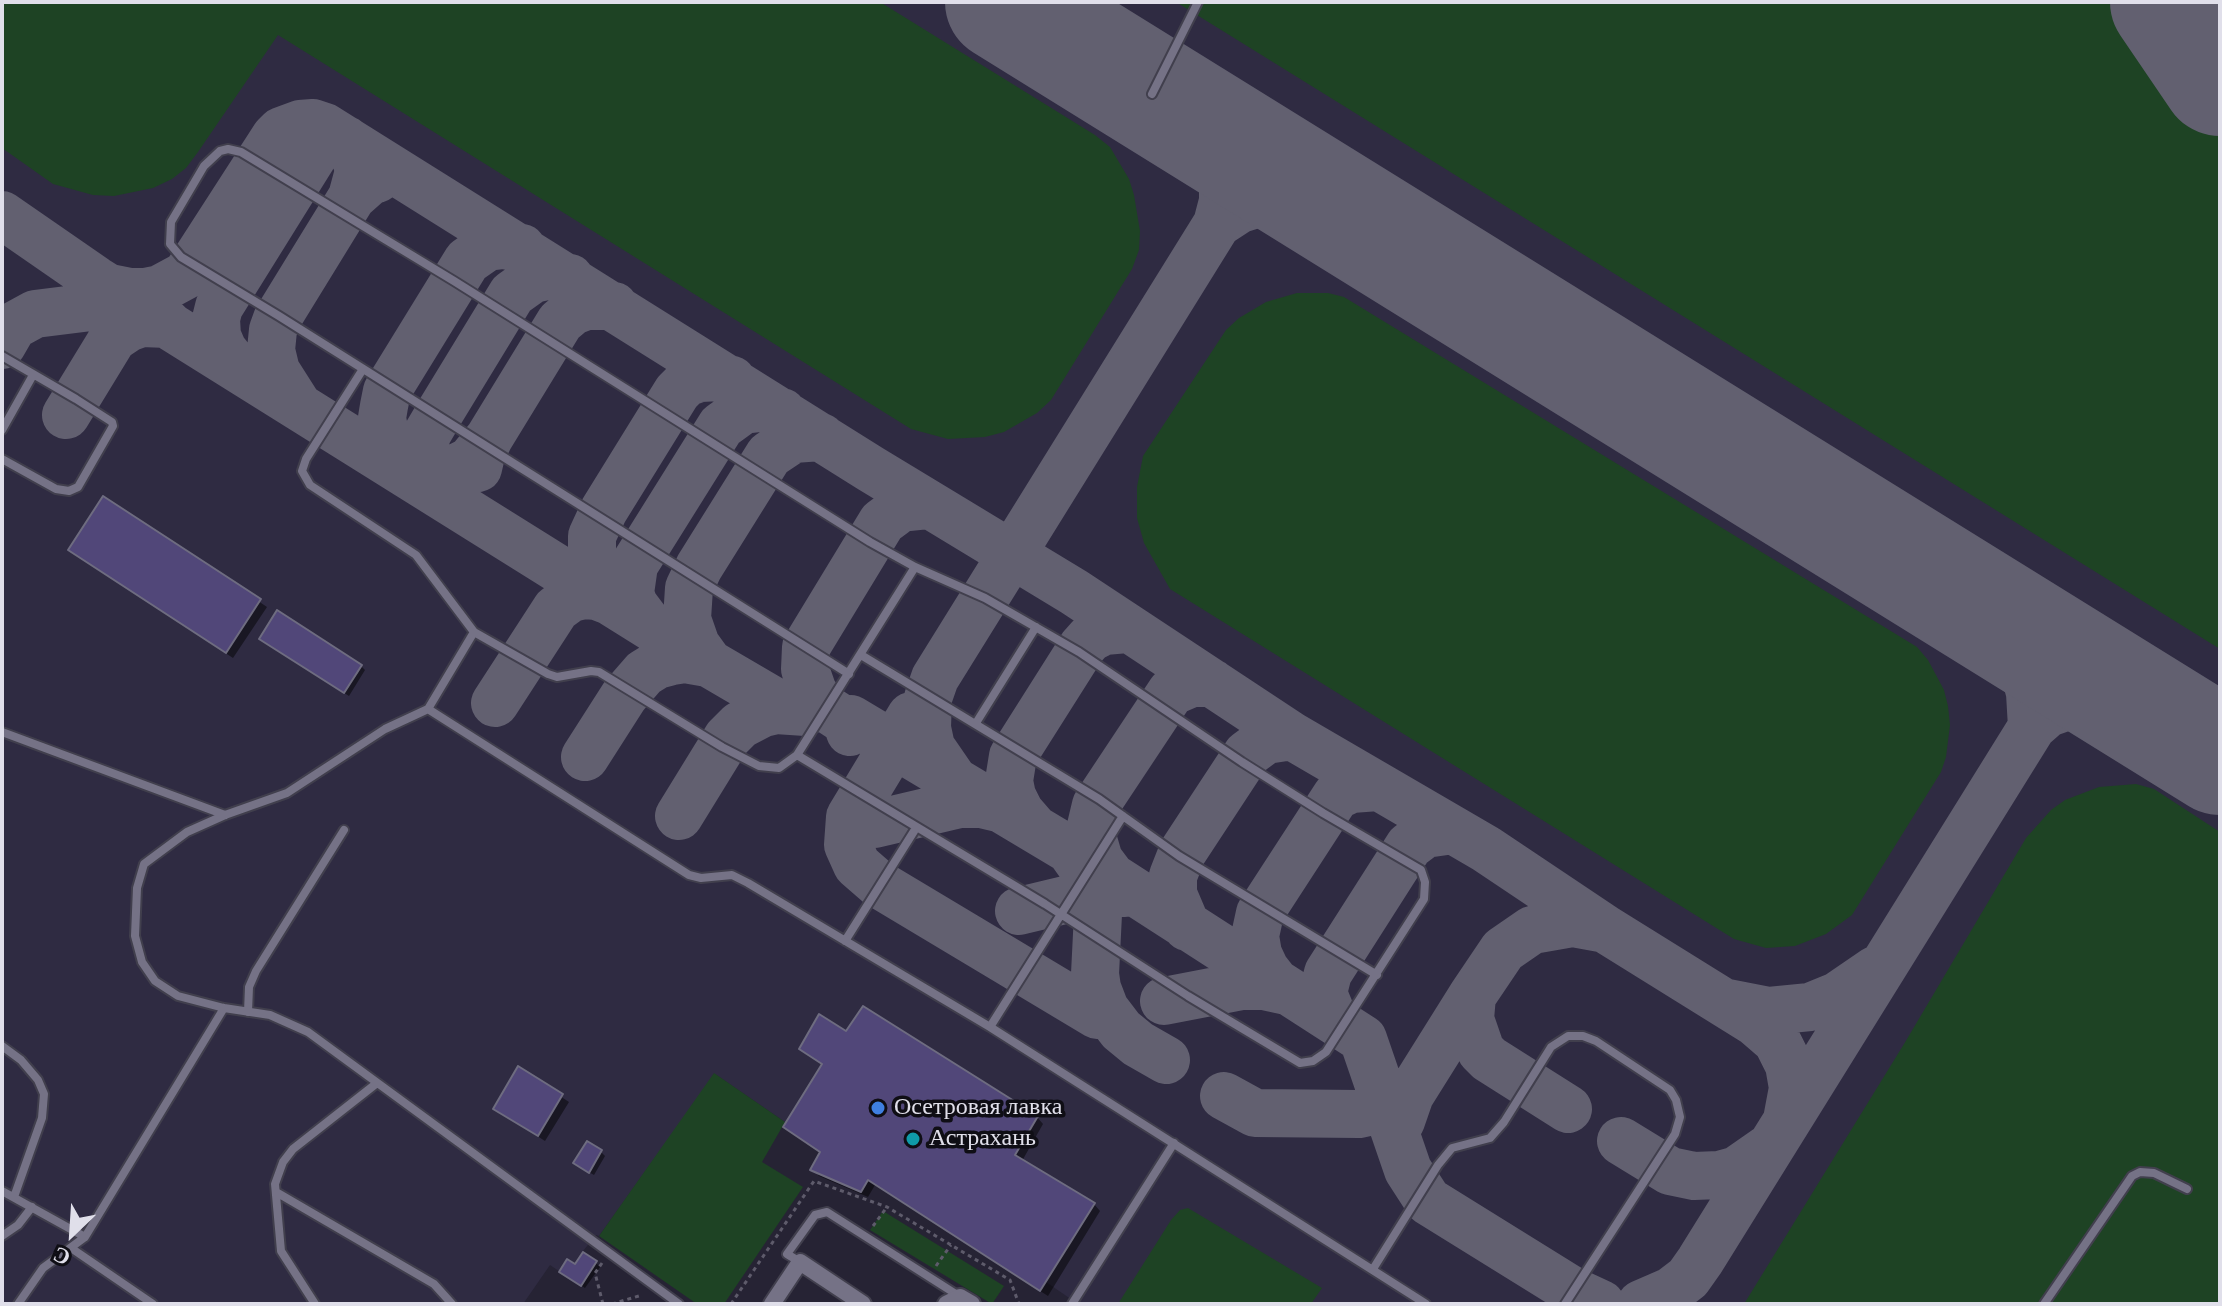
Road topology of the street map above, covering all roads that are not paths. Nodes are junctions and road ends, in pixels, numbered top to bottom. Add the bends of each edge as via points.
1 (1198, 2) edge
2 (1152, 94) dead end
3 (2, 356) edge
4 (363, 369) junction
5 (33, 375) junction
6 (2, 430) edge
7 (2, 459) edge
8 (915, 567) junction
9 (1036, 627) junction
10 (474, 632) junction
11 (861, 655) junction
12 (849, 674) junction
13 (428, 709) junction
14 (976, 723) junction
15 (2, 732) edge
16 (797, 755) junction
17 (225, 815) junction
18 (1123, 816) junction
19 (916, 828) junction
20 (344, 830) dead end
21 (1059, 914) junction
22 (845, 941) junction
23 (1377, 975) junction
24 (224, 1008) junction
25 (248, 1012) junction
26 (990, 1027) junction
27 (2, 1046) edge
28 (377, 1083) junction
29 (1174, 1143) junction
30 (2187, 1189) dead end
31 (2, 1191) edge
32 (276, 1192) junction
33 (14, 1197) junction
34 (32, 1207) junction
35 (2, 1236) edge
36 (85, 1237) junction
37 (71, 1248) junction
38 (800, 1262) junction
39 (1373, 1269) junction
40 (960, 1302) edge
41 (18, 1304) edge
42 (153, 1304) edge
43 (315, 1304) edge
44 (452, 1304) edge
45 (679, 1304) edge
46 (772, 1304) edge
47 (863, 1304) edge
48 (1072, 1304) edge
49 (1426, 1304) edge
50 (1565, 1304) edge
51 (2044, 1304) edge

1 - 2 lane
3 - 5 lane
4 - 8 lane via 181,257 170,244 171,222 214,155 233,150 258,161
4 - 10 lane via 302,471 310,485 416,555
4 - 12 lane
5 - 6 lane
5 - 7 lane via 112,422 113,430 78,487 69,491
8 - 9 lane
8 - 11 lane
9 - 14 lane
9 - 23 lane via 1309,805 1421,870 1424,899
10 - 13 lane
10 - 16 lane via 557,677 599,672 759,766 779,768
11 - 12 lane
11 - 14 lane
12 - 16 lane
13 - 17 lane via 385,729 287,793
13 - 22 lane via 689,875 732,875
14 - 18 lane
15 - 17 lane
16 - 19 lane
17 - 24 lane via 187,832 144,864 135,936 142,962 155,981 178,996
18 - 21 lane
18 - 23 lane via 1179,856
19 - 21 lane
19 - 22 lane
20 - 25 lane via 256,971
21 - 23 lane via 1300,1063 1326,1052
21 - 26 lane
22 - 26 lane
24 - 25 lane
24 - 36 lane
25 - 28 lane via 270,1015 308,1032
26 - 29 lane
27 - 33 lane via 21,1060 44,1094 42,1118
28 - 32 lane via 293,1149 283,1162
28 - 45 lane
29 - 39 lane
29 - 48 lane
30 - 51 lane via 2154,1173 2132,1176
31 - 33 lane
32 - 43 lane via 281,1251
32 - 44 lane via 434,1284
33 - 34 lane
34 - 35 lane
34 - 36 lane
36 - 37 lane
37 - 41 lane via 43,1268
37 - 42 lane
38 - 40 lane via 787,1254 815,1215 827,1212
38 - 46 street
38 - 47 street
39 - 49 lane
39 - 50 lane via 1452,1148 1490,1138 1551,1047 1568,1036 1583,1036 1670,1090 1680,1117 1669,1144

